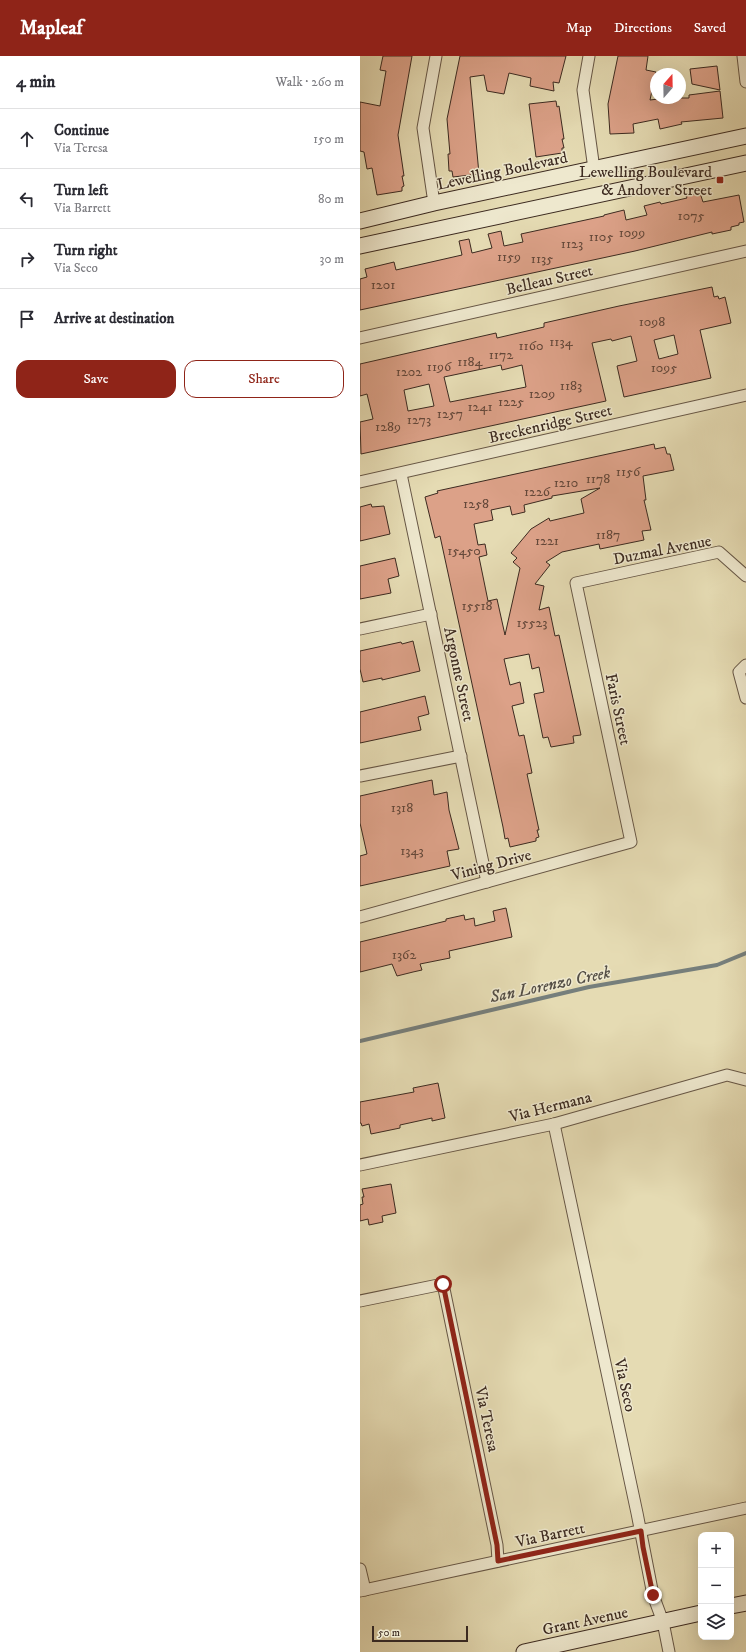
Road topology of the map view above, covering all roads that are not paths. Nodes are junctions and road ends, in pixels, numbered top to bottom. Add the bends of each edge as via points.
1 (436, 56) edge
2 (589, 56) edge
3 (744, 56) edge
4 (746, 82) edge
5 (746, 136) edge
6 (746, 163) edge
7 (594, 169) junction
8 (434, 203) junction
9 (360, 221) edge
10 (360, 246) edge
11 (746, 251) edge
12 (360, 338) edge
13 (746, 395) edge
14 (401, 474) junction
15 (360, 482) edge
16 (746, 576) edge
17 (576, 583) joint
18 (431, 614) junction
19 (360, 629) edge
20 (746, 665) edge
21 (746, 698) edge
22 (461, 756) junction
23 (360, 776) edge
24 (631, 842) joint
25 (487, 882) junction
26 (360, 917) edge
27 (746, 1080) edge
28 (554, 1124) junction
29 (360, 1165) edge
30 (360, 1302) edge
31 (746, 1508) edge
32 (641, 1531) junction
33 (498, 1561) junction
34 (360, 1569) edge
35 (362, 1590) edge
36 (746, 1603) edge
37 (734, 1605) edge
38 (698, 1614) edge
39 (662, 1622) junction
40 (524, 1652) edge
41 (669, 1652) edge

1 - 8 street via 423,128
2 - 7 street via 583,90
3 - 4 street
5 - 7 main road, Lewelling Boulevard
6 - 10 main road
7 - 8 main road, Lewelling Boulevard
8 - 9 main road, Lewelling Boulevard
11 - 12 street, Belleau Street
13 - 14 street, Breckenridge Street
14 - 15 street, Breckenridge Street
14 - 18 street, Argonne Street
16 - 17 street, Duzmal Avenue via 719,552
17 - 24 street, Faris Street
18 - 19 street
18 - 22 street, Argonne Street
20 - 21 street via 740,672
22 - 23 street
22 - 25 street, Argonne Street
24 - 25 street, Vining Drive
25 - 26 street, Vining Drive
27 - 28 street, Via Hermana via 727,1075
28 - 29 street, Via Hermana
28 - 32 street, Via Seco
30 - 33 street, Via Teresa via 443,1284 497,1545
31 - 32 street, Via Barrett
32 - 33 street, Via Barrett
32 - 39 street, Via Seco via 653,1595
33 - 35 street, Via Barrett
34 - 35 street
36 - 37 main road
38 - 39 main road, Grant Avenue
39 - 40 main road, Grant Avenue
39 - 41 street, Via Seco

